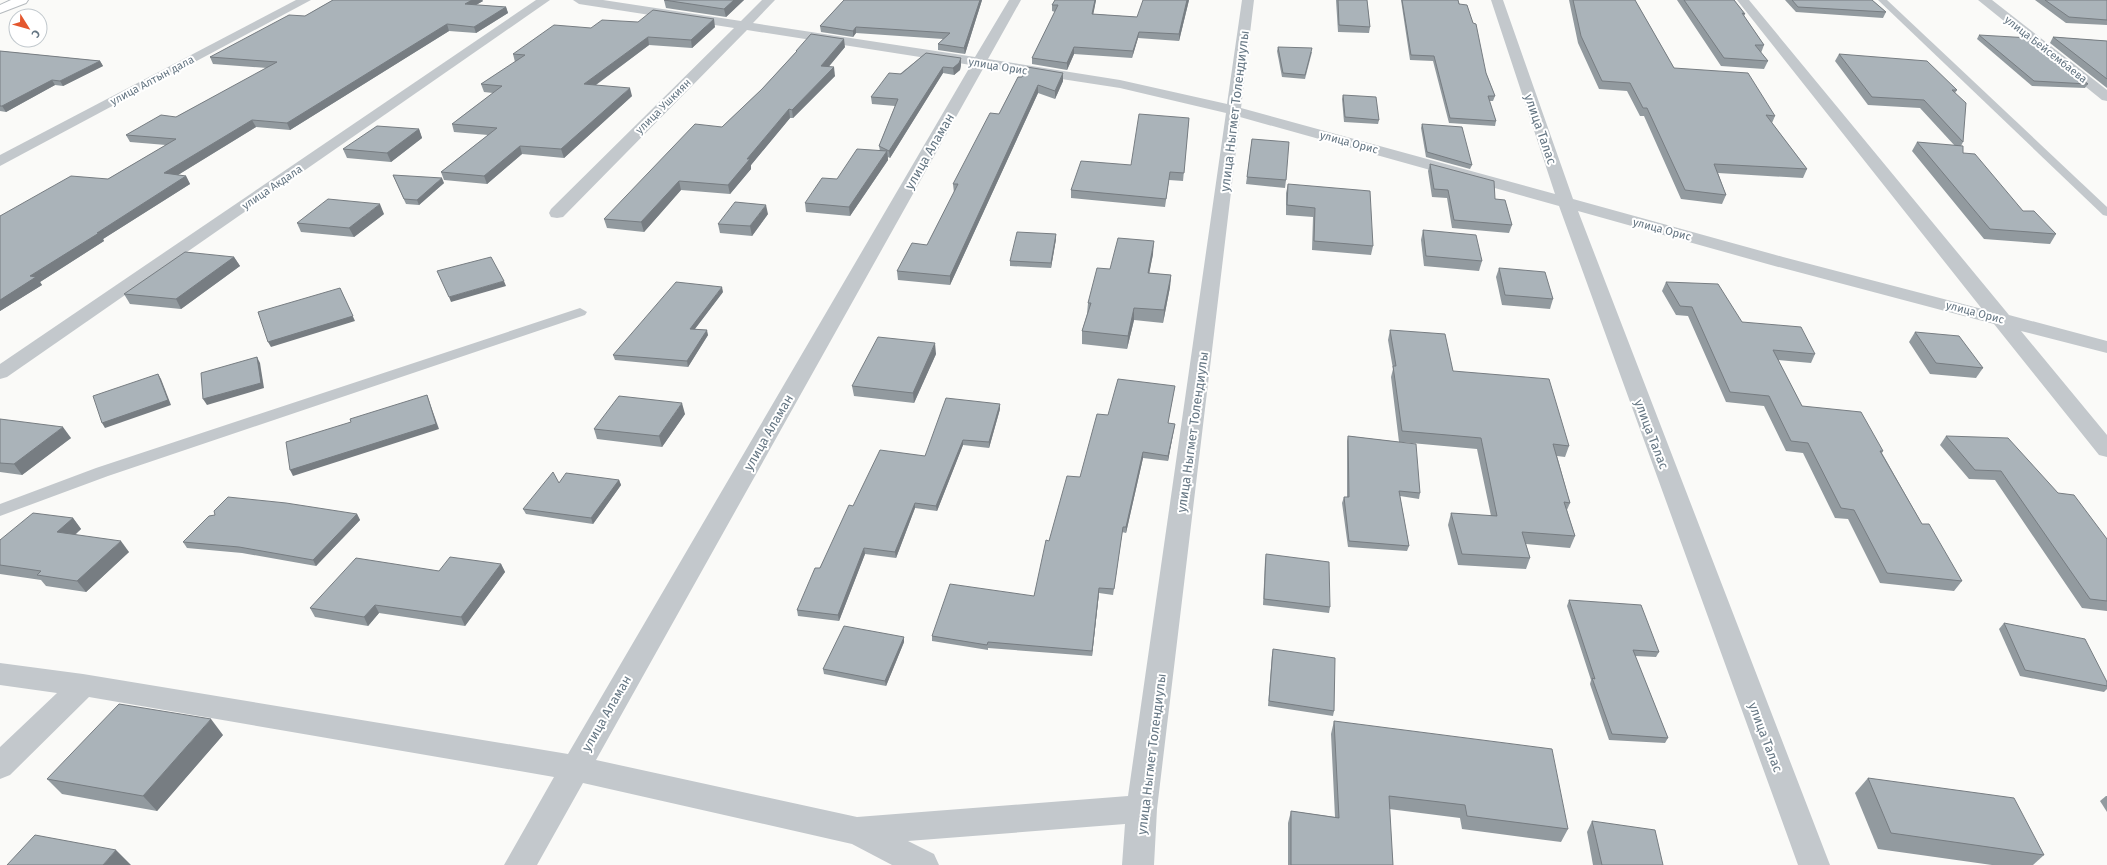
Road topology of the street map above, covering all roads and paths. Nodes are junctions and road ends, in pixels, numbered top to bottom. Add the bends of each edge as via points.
1 (22, 0) edge
2 (304, 0) edge
3 (544, 0) edge
4 (579, 0) edge
5 (769, 0) edge
6 (1015, 0) edge
7 (1248, 0) edge
8 (1497, 0) edge
9 (1743, 0) edge
10 (1882, 0) edge
11 (1984, 0) edge
12 (0, 9) edge
13 (743, 25) junction
14 (980, 63) junction
15 (2107, 97) edge
16 (1235, 111) junction
17 (0, 161) edge
18 (1566, 202) junction
19 (557, 213) dead end
20 (2107, 213) edge
21 (580, 312) dead end
22 (2000, 319) junction
23 (2107, 347) edge
24 (0, 374) edge
25 (2107, 450) edge
26 (0, 510) edge
27 (0, 674) edge
28 (83, 685) junction
29 (0, 766) edge
30 (575, 768) junction
31 (1142, 809) junction
32 (857, 831) junction
33 (520, 865) edge
34 (923, 865) edge
35 (1138, 865) edge
36 (1814, 865) edge

1 - 12 main road
2 - 17 street, улица Алтын дала
3 - 24 street, улица Акдала
4 - 13 street, улица Орис
5 - 13 street, улица Ушкиян
6 - 14 street, улица Аламан
7 - 16 street, улица Ныгмет Толендиулы
8 - 18 street, улица Талас
9 - 22 street
10 - 20 lane
11 - 15 street, улица Бейсембаева
13 - 14 street, улица Орис
13 - 19 street, улица Ушкиян
14 - 16 street, улица Орис via 1120,84
14 - 30 street, улица Аламан
16 - 18 street, улица Орис
16 - 31 street, улица Ныгмет Толендиулы
18 - 22 street, улица Орис via 1777,261
18 - 36 street, улица Талас
21 - 26 lane via 102,472
22 - 23 street, улица Орис
22 - 25 street
27 - 28 street
28 - 29 street
28 - 30 street
30 - 32 street
30 - 33 street, улица Аламан
31 - 32 street
31 - 35 street, улица Ныгмет Толендиулы
32 - 34 street

